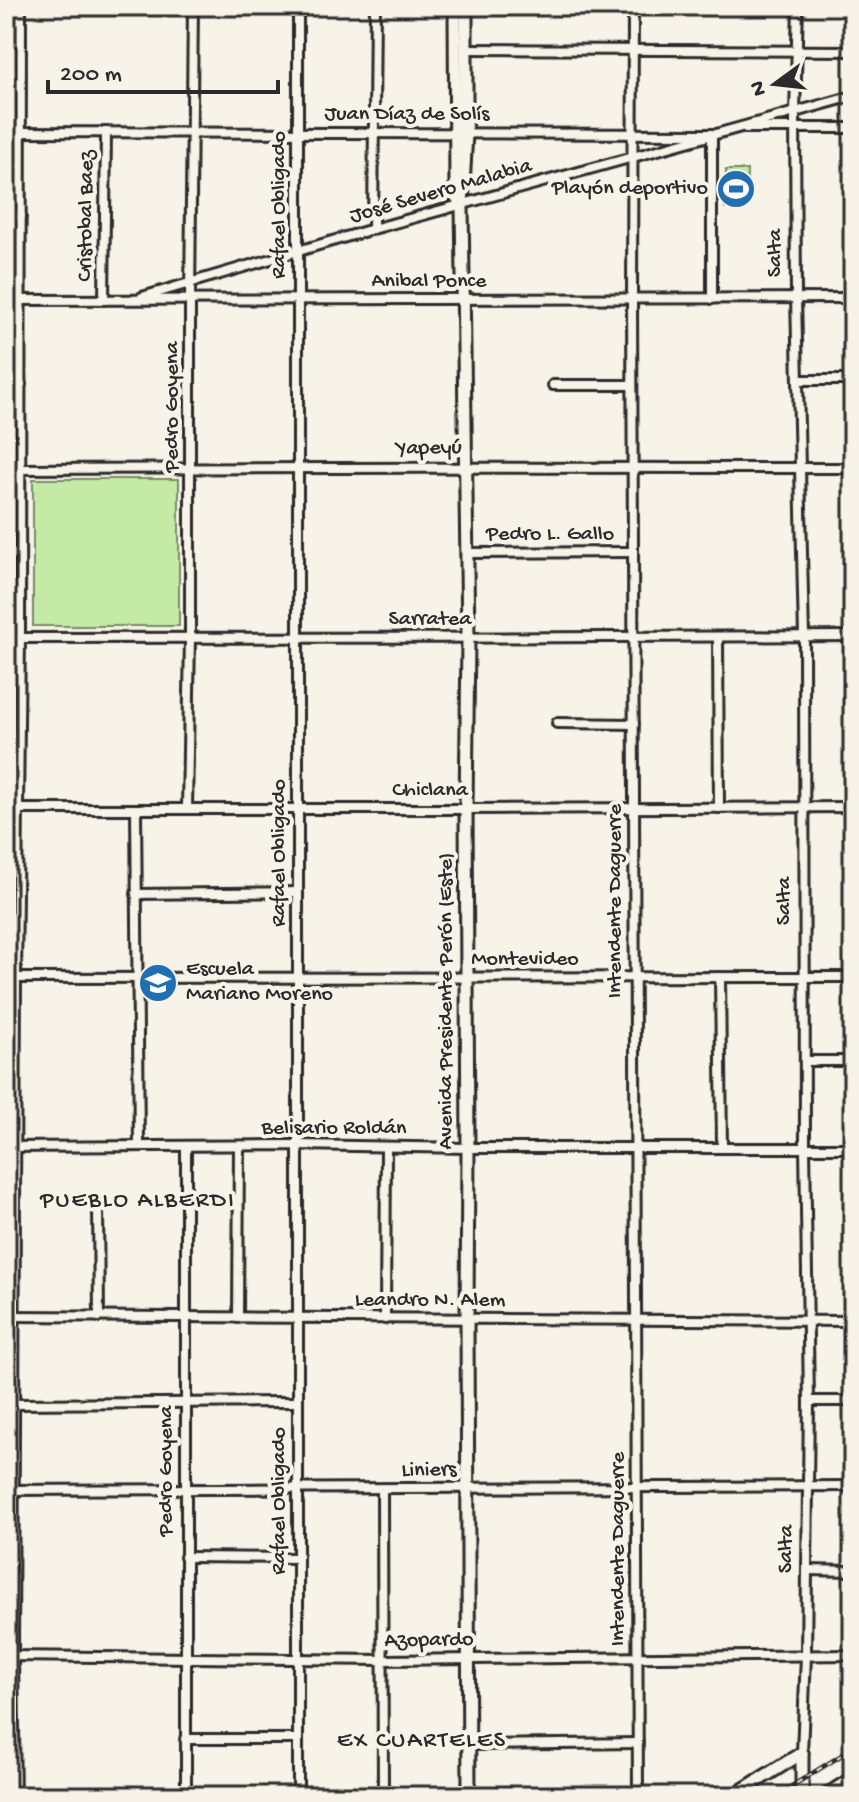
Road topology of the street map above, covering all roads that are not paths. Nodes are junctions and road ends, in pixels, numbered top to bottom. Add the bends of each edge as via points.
1 (21, 6) edge
2 (193, 6) edge
3 (298, 6) edge
4 (375, 6) edge
5 (455, 6) edge
6 (466, 6) edge
7 (633, 6) edge
8 (798, 6) edge
9 (466, 49) junction
10 (633, 51) junction
11 (797, 51) junction
12 (853, 51) edge
13 (853, 96) edge
14 (795, 112) junction
15 (734, 128) junction
16 (853, 128) edge
17 (797, 129) junction
18 (6, 132) edge
19 (20, 132) junction
20 (106, 132) junction
21 (193, 132) junction
22 (373, 132) junction
23 (298, 133) junction
24 (460, 133) junction
25 (633, 134) junction
26 (712, 134) junction
27 (633, 157) junction
28 (462, 205) junction
29 (6, 216) edge
30 (21, 216) junction
31 (373, 229) junction
32 (297, 252) junction
33 (191, 282) junction
34 (796, 298) junction
35 (853, 298) edge
36 (190, 299) junction
37 (632, 299) junction
38 (712, 299) junction
39 (6, 300) edge
40 (104, 300) junction
41 (131, 300) junction
42 (298, 300) junction
43 (464, 300) junction
44 (21, 301) junction
45 (798, 380) junction
46 (853, 380) edge
47 (6, 384) edge
48 (21, 384) junction
49 (553, 385) dead end
50 (632, 385) junction
51 (465, 466) junction
52 (633, 467) junction
53 (800, 467) junction
54 (191, 468) junction
55 (853, 468) edge
56 (6, 469) edge
57 (20, 469) junction
58 (298, 469) junction
59 (633, 552) junction
60 (467, 553) junction
61 (6, 554) edge
62 (19, 554) junction
63 (853, 636) edge
64 (190, 637) junction
65 (298, 637) junction
66 (633, 637) junction
67 (718, 637) junction
68 (804, 637) junction
69 (6, 638) edge
70 (20, 638) junction
71 (468, 639) junction
72 (557, 723) dead end
73 (634, 724) junction
74 (804, 807) junction
75 (853, 807) edge
76 (298, 808) junction
77 (634, 808) junction
78 (719, 808) junction
79 (6, 809) edge
80 (18, 809) junction
81 (136, 809) junction
82 (187, 809) junction
83 (466, 809) junction
84 (298, 892) junction
85 (136, 894) junction
86 (635, 977) junction
87 (720, 977) junction
88 (805, 977) junction
89 (853, 977) edge
90 (11, 978) edge
91 (298, 978) junction
92 (467, 978) junction
93 (137, 979) junction
94 (805, 1061) junction
95 (853, 1061) edge
96 (298, 1145) junction
97 (139, 1146) junction
98 (186, 1146) junction
99 (239, 1146) junction
100 (11, 1147) edge
101 (386, 1147) junction
102 (722, 1147) junction
103 (805, 1147) junction
104 (468, 1148) junction
105 (635, 1148) junction
106 (853, 1148) edge
107 (98, 1206) dead end
108 (10, 1316) edge
109 (99, 1317) junction
110 (185, 1318) junction
111 (238, 1318) junction
112 (298, 1318) junction
113 (385, 1319) junction
114 (467, 1319) junction
115 (636, 1320) junction
116 (808, 1321) junction
117 (853, 1321) edge
118 (809, 1401) junction
119 (853, 1401) edge
120 (298, 1402) junction
121 (185, 1403) junction
122 (15, 1404) junction
123 (808, 1486) junction
124 (853, 1486) edge
125 (469, 1488) junction
126 (637, 1488) junction
127 (298, 1489) junction
128 (10, 1490) edge
129 (185, 1490) junction
130 (382, 1490) junction
131 (185, 1557) junction
132 (298, 1558) junction
133 (807, 1570) junction
134 (853, 1571) edge
135 (806, 1655) junction
136 (853, 1655) edge
137 (9, 1656) edge
138 (185, 1657) junction
139 (638, 1658) junction
140 (298, 1659) junction
141 (469, 1659) junction
142 (383, 1660) junction
143 (185, 1739) junction
144 (298, 1739) junction
145 (638, 1743) junction
146 (469, 1745) junction
147 (802, 1753) junction
148 (853, 1778) edge
149 (853, 1788) edge
150 (15, 1796) edge
151 (186, 1796) edge
152 (298, 1796) edge
153 (383, 1796) edge
154 (469, 1796) edge
155 (638, 1796) edge
156 (733, 1796) edge
157 (802, 1796) edge
158 (825, 1796) edge
159 (841, 1796) edge

1 - 19 street
2 - 21 street, Pedro Goyena
3 - 23 street, Rafael Obligado
4 - 22 street
5 - 24 main road, Avenida Presidente Perón (Este)
6 - 9 main road, Avenida Presidente Perón (Este)
7 - 10 street, Intendente Daguerre
8 - 11 street, Salta
9 - 10 street
9 - 24 main road, Avenida Presidente Perón (Este)
10 - 11 street
10 - 25 street, Intendente Daguerre
11 - 12 street
11 - 14 street, Salta
13 - 14 street, José Severo Malabia
14 - 15 street, José Severo Malabia
14 - 17 street, Salta
15 - 17 street
15 - 26 street, José Severo Malabia
16 - 17 street
17 - 34 street, Salta
18 - 19 street, Juan Díaz de Solís
19 - 20 street, Juan Díaz de Solís
19 - 30 street
20 - 21 street, Juan Díaz de Solís
20 - 40 street, Cristobal Baez
21 - 23 street, Juan Díaz de Solís
21 - 33 street, Pedro Goyena
22 - 23 street, Juan Díaz de Solís
22 - 24 street, Juan Díaz de Solís
22 - 31 street
23 - 32 street, Rafael Obligado
24 - 25 street, Juan Díaz de Solís
24 - 28 main road, Avenida Presidente Perón (Este) via 456,196
25 - 26 street, Juan Díaz de Solís
25 - 27 street, Intendente Daguerre
26 - 27 street, José Severo Malabia
26 - 38 street
27 - 28 street, José Severo Malabia
27 - 37 street, Intendente Daguerre
28 - 31 street, José Severo Malabia
28 - 43 main road, Avenida Presidente Perón (Este)
29 - 30 street
30 - 44 street
31 - 32 street, José Severo Malabia
32 - 33 street, José Severo Malabia
32 - 42 street, Rafael Obligado
33 - 36 street, Pedro Goyena
33 - 41 street, José Severo Malabia
34 - 35 street, Anibal Ponce
34 - 38 street, Anibal Ponce
34 - 45 street, Salta
36 - 41 street, Anibal Ponce
36 - 42 street, Anibal Ponce
36 - 54 street, Pedro Goyena
37 - 38 street, Anibal Ponce
37 - 43 street, Anibal Ponce
37 - 50 street, Intendente Daguerre
39 - 44 street, Anibal Ponce
40 - 41 street, Anibal Ponce
40 - 44 street, Anibal Ponce
42 - 43 street, Anibal Ponce
42 - 58 street, Rafael Obligado
43 - 51 main road, Avenida Presidente Perón (Este)
44 - 48 street
45 - 46 street
45 - 53 street, Salta
47 - 48 street
48 - 57 street
49 - 50 street
50 - 52 street, Intendente Daguerre
51 - 52 street, Yapeyú
51 - 58 street, Yapeyú
51 - 60 main road, Avenida Presidente Perón (Este)
52 - 53 street, Yapeyú
52 - 59 street, Intendente Daguerre
53 - 55 street, Yapeyú
53 - 68 street, Salta
54 - 57 street, Yapeyú
54 - 58 street, Yapeyú
54 - 64 street, Pedro Goyena
56 - 57 street, Yapeyú
57 - 62 street
58 - 65 street, Rafael Obligado
59 - 60 street, Pedro L. Gallo
59 - 66 street, Intendente Daguerre
60 - 71 main road, Avenida Presidente Perón (Este)
61 - 62 street
62 - 70 street
63 - 68 street, Sarratea
64 - 65 street, Sarratea
64 - 70 street, Sarratea
64 - 82 street, Pedro Goyena
65 - 71 street, Sarratea
65 - 76 street, Rafael Obligado
66 - 67 street, Sarratea
66 - 71 street, Sarratea
66 - 73 street, Intendente Daguerre
67 - 68 street, Sarratea
67 - 78 street
68 - 74 street, Salta
69 - 70 street, Sarratea
70 - 80 street
71 - 83 main road, Avenida Presidente Perón (Este)
72 - 73 street
73 - 77 street, Intendente Daguerre
74 - 75 street, Chiclana
74 - 78 street, Chiclana
74 - 88 street, Salta
76 - 82 street, Chiclana
76 - 83 street, Chiclana
76 - 84 street, Rafael Obligado
77 - 78 street, Chiclana
77 - 83 street, Chiclana
77 - 86 street, Intendente Daguerre
79 - 80 street, Chiclana
80 - 81 street, Chiclana
80 - 90 street
81 - 82 street, Chiclana
81 - 85 street
83 - 92 main road, Avenida Presidente Perón (Este)
84 - 85 street
84 - 91 street, Rafael Obligado
85 - 93 street
86 - 87 street, Montevideo
86 - 92 street, Montevideo
86 - 105 street, Intendente Daguerre
87 - 88 street, Montevideo
87 - 102 street
88 - 89 street, Montevideo
88 - 94 street, Salta
90 - 93 street, Montevideo
90 - 100 street
91 - 92 street, Montevideo
91 - 93 street, Montevideo
91 - 96 street, Rafael Obligado
92 - 104 main road, Avenida Presidente Perón (Este)
93 - 97 street
94 - 95 street
94 - 103 street, Salta
96 - 99 street, Belisario Roldán
96 - 101 street, Belisario Roldán
96 - 112 street, Rafael Obligado
97 - 98 street, Belisario Roldán
97 - 100 street, Belisario Roldán
98 - 99 street, Belisario Roldán
98 - 110 street, Pedro Goyena
99 - 111 street
100 - 108 street
101 - 104 street, Belisario Roldán
101 - 113 street
102 - 103 street, Belisario Roldán
102 - 105 street, Belisario Roldán
103 - 106 street, Belisario Roldán
103 - 116 street, Salta
104 - 105 street, Belisario Roldán
104 - 114 main road, Avenida Presidente Perón (Este)
105 - 115 street, Intendente Daguerre
107 - 109 street
108 - 109 street, Leandro N. Alem
108 - 122 street
109 - 110 street, Leandro N. Alem
110 - 111 street, Leandro N. Alem
110 - 121 street, Pedro Goyena
111 - 112 street, Leandro N. Alem
112 - 113 street, Leandro N. Alem
112 - 120 street, Rafael Obligado
113 - 114 street, Leandro N. Alem
114 - 115 street, Leandro N. Alem
114 - 125 main road, Avenida Presidente Perón (Este)
115 - 116 street, Leandro N. Alem
115 - 126 street, Intendente Daguerre
116 - 117 street, Leandro N. Alem
116 - 118 street, Salta
118 - 119 street
118 - 123 street, Salta
120 - 121 street
120 - 127 street, Rafael Obligado
121 - 122 street
121 - 129 street, Pedro Goyena
122 - 128 street
123 - 124 street, Liniers
123 - 126 street, Liniers
123 - 133 street, Salta
125 - 126 street, Liniers
125 - 130 street, Liniers
125 - 141 main road, Avenida Presidente Perón (Este)
126 - 139 street, Intendente Daguerre
127 - 129 street, Liniers
127 - 130 street, Liniers
127 - 132 street, Rafael Obligado
128 - 129 street, Liniers
128 - 137 street
129 - 131 street, Pedro Goyena
130 - 142 street
131 - 132 street
131 - 138 street, Pedro Goyena
132 - 140 street, Rafael Obligado
133 - 134 street
133 - 135 street, Salta
135 - 136 street, Azopardo
135 - 139 street, Azopardo
135 - 147 street, Salta
137 - 138 street, Azopardo
137 - 150 street
138 - 140 street, Azopardo
138 - 143 street, Pedro Goyena
139 - 141 street, Azopardo
139 - 145 street, Intendente Daguerre
140 - 142 street, Azopardo
140 - 144 street, Rafael Obligado
141 - 142 street, Azopardo
141 - 146 main road, Avenida Presidente Perón (Este)
142 - 153 street
143 - 144 street
143 - 151 street, Pedro Goyena
144 - 152 street, Rafael Obligado
145 - 146 street
145 - 155 street, Intendente Daguerre
146 - 154 main road, Avenida Presidente Perón (Este)
147 - 156 main road
147 - 157 main road, Salta
148 - 158 main road
149 - 159 main road

